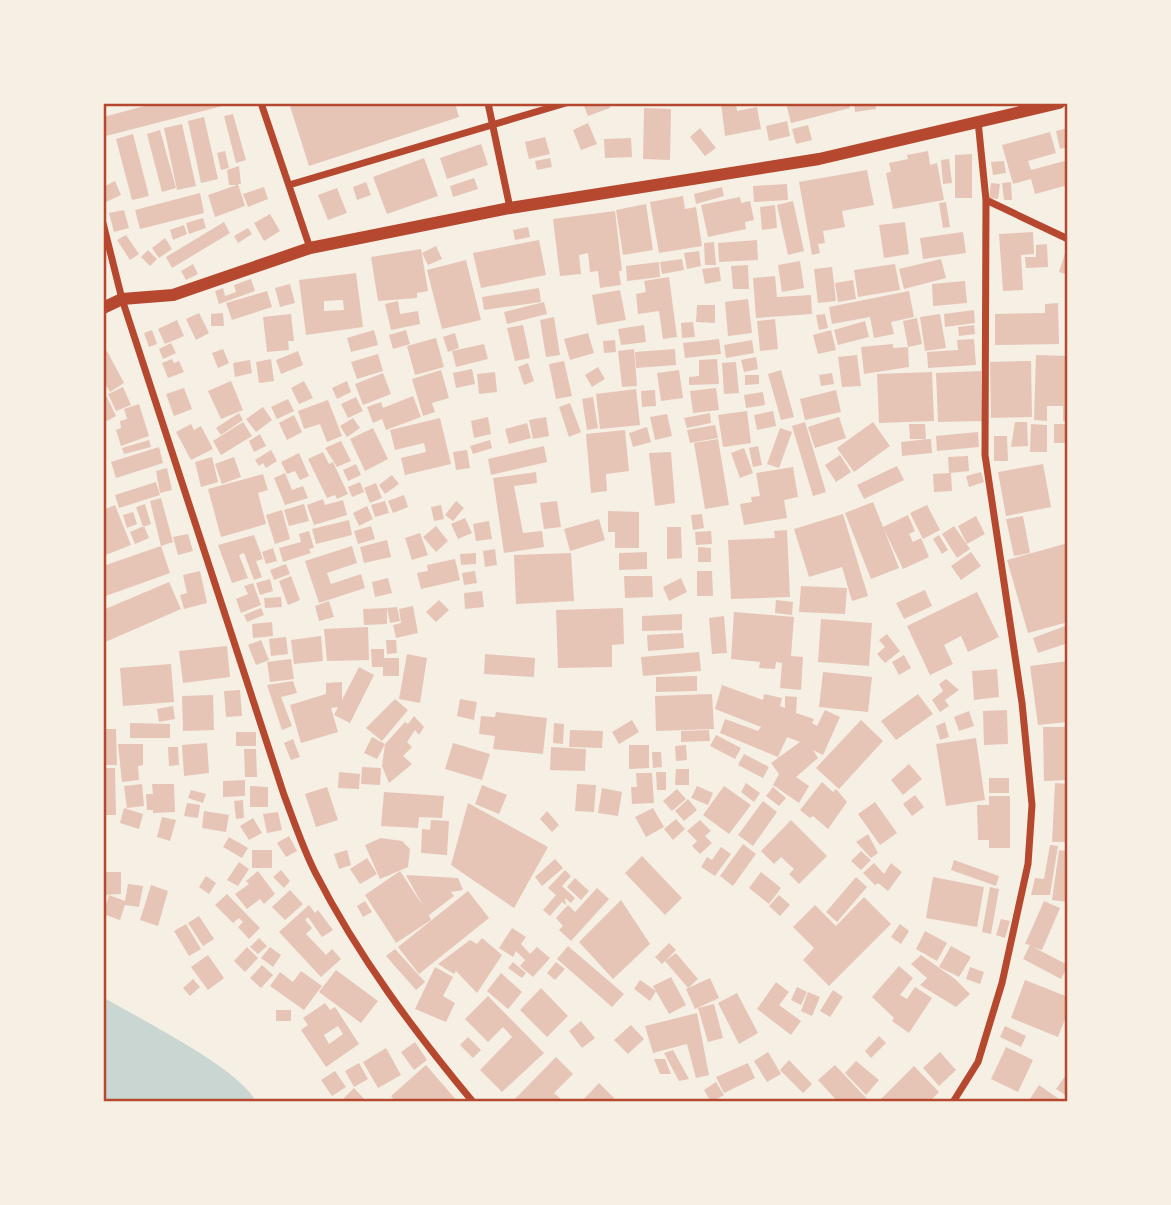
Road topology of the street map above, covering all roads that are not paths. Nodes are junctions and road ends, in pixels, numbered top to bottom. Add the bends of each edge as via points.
1 (261, 103) edge
2 (488, 103) edge
3 (566, 103) edge
4 (1059, 103) edge
5 (978, 121) junction
6 (492, 125) junction
7 (289, 186) junction
8 (986, 200) junction
9 (510, 208) junction
10 (103, 223) edge
11 (1068, 239) edge
12 (310, 248) junction
13 (122, 299) junction
14 (103, 308) edge
15 (473, 1102) edge
16 (953, 1102) edge

1 - 7 street
2 - 6 street
3 - 6 street
4 - 5 street
5 - 8 street
5 - 9 street via 819,159
6 - 7 street
6 - 9 street
7 - 12 street
8 - 11 street
8 - 16 street via 985,455 1022,703 1032,806 1028,864 1002,983 978,1062
9 - 12 street
10 - 13 street
12 - 13 street via 173,295
13 - 14 street
13 - 15 street via 284,795 314,872 405,1019

